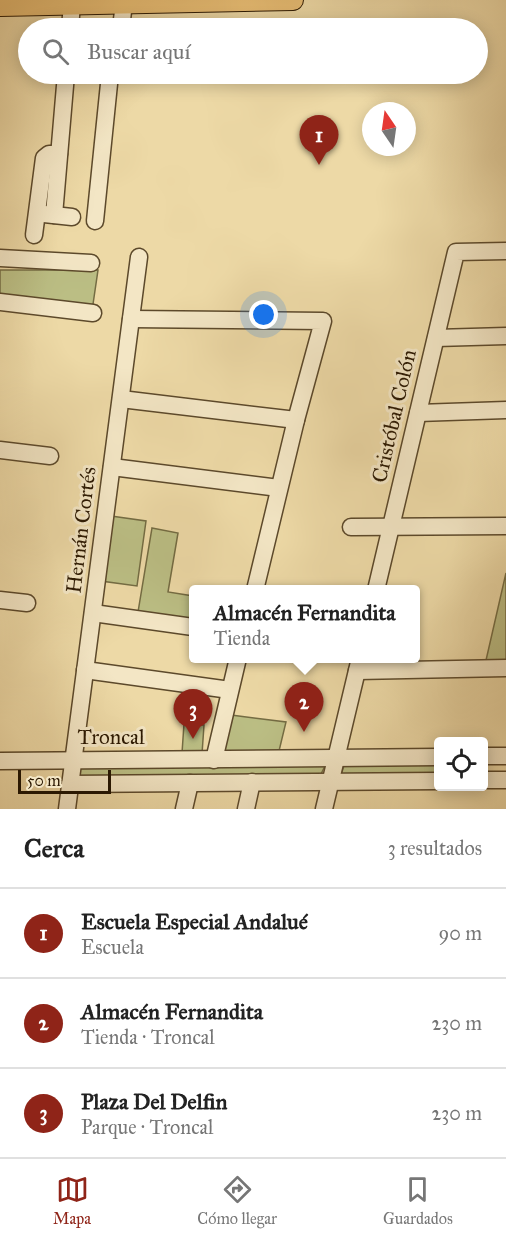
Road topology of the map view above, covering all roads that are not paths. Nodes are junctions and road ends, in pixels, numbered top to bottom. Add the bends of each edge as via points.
1 (293, 0) edge
2 (94, 2) edge
3 (154, 2) edge
4 (124, 3) junction
5 (72, 4) junction
6 (0, 6) edge
7 (71, 18) edge
8 (122, 18) edge
9 (65, 84) edge
10 (109, 84) edge
11 (46, 214) junction
12 (72, 217) dead end
13 (95, 221) dead end
14 (34, 235) dead end
15 (506, 251) edge
16 (139, 257) dead end
17 (0, 258) edge
18 (91, 263) dead end
19 (0, 302) edge
20 (93, 313) dead end
21 (131, 319) junction
22 (506, 336) edge
23 (436, 338) junction
24 (121, 399) junction
25 (506, 410) edge
26 (418, 413) junction
27 (296, 420) junction
28 (0, 450) edge
29 (50, 456) dead end
30 (112, 467) junction
31 (279, 488) junction
32 (351, 526) dead end
33 (506, 526) edge
34 (391, 527) junction
35 (256, 585) edge
36 (377, 585) edge
37 (0, 600) edge
38 (27, 603) dead end
39 (93, 613) junction
40 (189, 626) edge
41 (237, 663) edge
42 (358, 665) edge
43 (506, 668) edge
44 (85, 670) junction
45 (230, 690) junction
46 (488, 756) edge
47 (506, 756) edge
48 (434, 757) edge
49 (336, 758) junction
50 (72, 760) junction
51 (214, 760) junction
52 (0, 761) edge
53 (488, 780) edge
54 (506, 780) edge
55 (434, 781) edge
56 (252, 782) junction
57 (330, 782) junction
58 (190, 783) junction
59 (70, 784) junction
60 (67, 809) edge
61 (184, 809) edge
62 (246, 809) edge
63 (324, 809) edge

1 - 3 main road
2 - 4 main road
2 - 5 main road
3 - 4 main road
4 - 8 street
5 - 6 main road
5 - 7 street
9 - 11 street via 59,154
10 - 13 street
11 - 12 street
11 - 14 street
15 - 23 street, Cristóbal Colón via 456,252
16 - 21 street, Hernán Cortés
17 - 18 street
19 - 20 street
21 - 24 street, Hernán Cortés
21 - 27 street via 323,321
22 - 23 street
23 - 26 street, Cristóbal Colón
24 - 27 street
24 - 30 street, Hernán Cortés
25 - 26 street
26 - 34 street, Cristóbal Colón
27 - 31 street
28 - 29 street
30 - 31 street
30 - 39 street, Hernán Cortés
31 - 35 street
32 - 34 street
33 - 34 street
34 - 36 street, Cristóbal Colón
37 - 38 street
39 - 40 street
39 - 44 street, Hernán Cortés
41 - 45 street
42 - 43 street
42 - 49 street
44 - 45 street
44 - 50 street, Hernán Cortés
45 - 51 street
46 - 47 street
48 - 49 street, Troncal
49 - 51 street, Troncal
49 - 57 street
50 - 51 street, Troncal
50 - 52 street, Troncal
50 - 59 street, Hernán Cortés
53 - 54 street
55 - 57 street
56 - 57 street
56 - 58 street
56 - 62 street
57 - 63 street
58 - 59 street
58 - 61 street
59 - 60 street, Hernán Cortés

